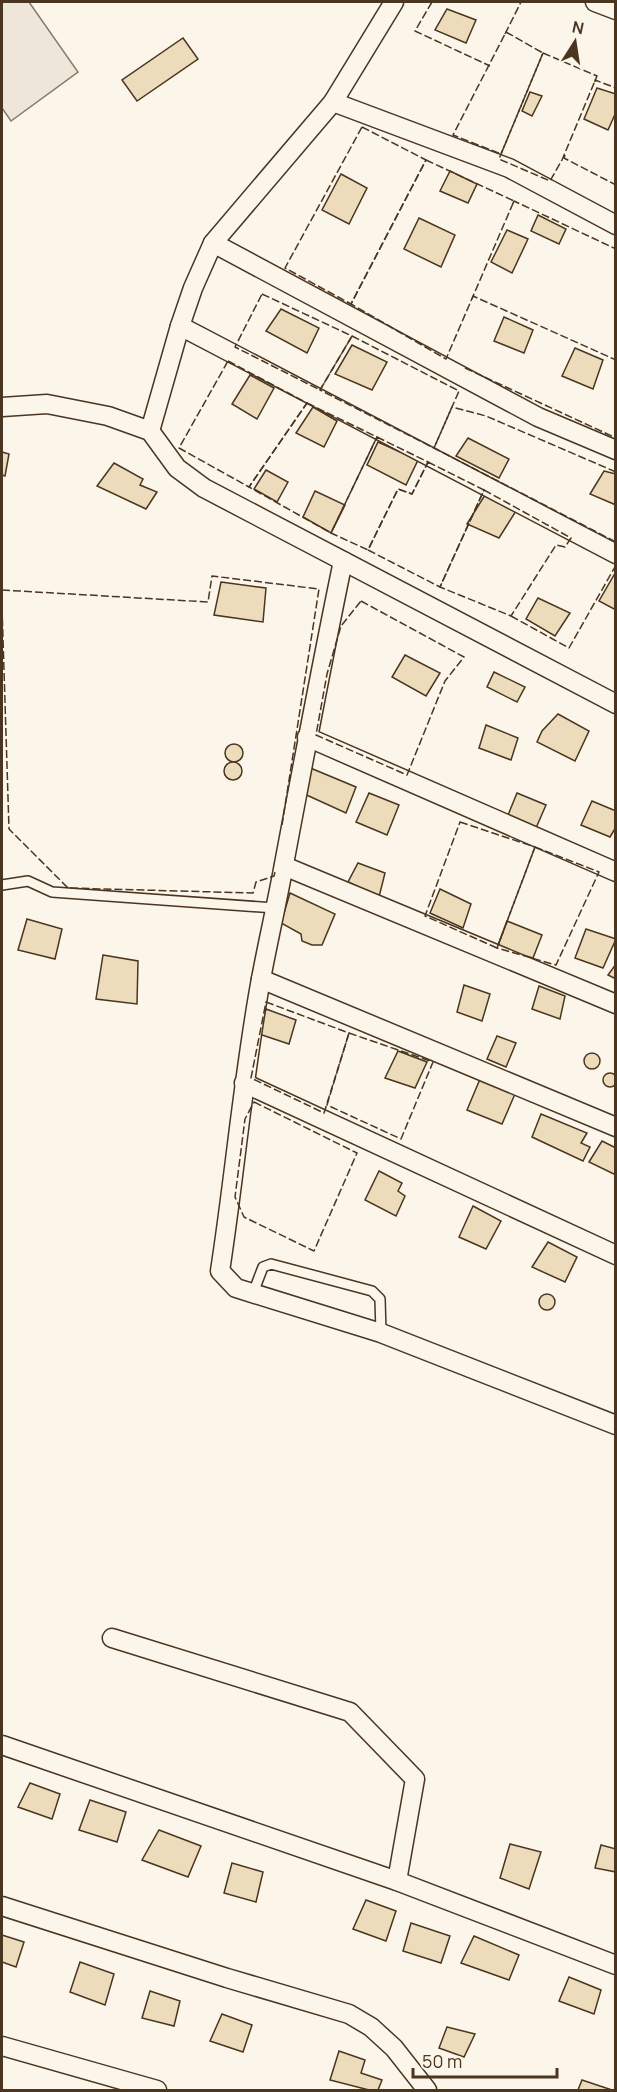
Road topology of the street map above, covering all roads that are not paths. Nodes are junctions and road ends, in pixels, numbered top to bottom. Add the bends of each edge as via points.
1 (394, 2) edge
2 (595, 2) edge
3 (615, 10) edge
4 (333, 102) junction
5 (615, 225) edge
6 (213, 243) junction
7 (180, 326) junction
8 (2, 407) edge
9 (150, 431) junction
10 (615, 450) edge
11 (615, 554) edge
12 (343, 561) junction
13 (615, 704) edge
14 (306, 737) junction
15 (284, 866) junction
16 (615, 872) edge
17 (2, 885) edge
18 (275, 908) junction
19 (261, 979) junction
20 (615, 1004) edge
21 (244, 1083) junction
22 (615, 1127) edge
23 (615, 1255) edge
24 (253, 1293) junction
25 (381, 1333) junction
26 (615, 1425) edge
27 (112, 1638) dead end
28 (2, 1745) edge
29 (397, 1881) junction
30 (2, 1906) edge
31 (615, 1965) edge
32 (2, 2046) edge
33 (157, 2091) edge
34 (427, 2091) edge

1 - 4 street
2 - 3 street
4 - 5 street via 509,168
4 - 6 street
6 - 7 street
6 - 10 street via 538,417
7 - 9 street
7 - 11 street
8 - 9 street via 47,404 108,416
9 - 12 street via 177,468 204,488
12 - 13 street
12 - 14 street
14 - 15 street
14 - 16 street
15 - 18 street
15 - 20 street
17 - 18 lane via 28,881 52,892
18 - 19 street
19 - 21 street
19 - 22 street
21 - 23 street
21 - 24 street via 220,1271 236,1288
24 - 25 street
24 - 25 lane via 263,1267 271,1264 372,1292 380,1299
25 - 26 street
27 - 29 street via 350,1712 415,1779
28 - 29 street
29 - 31 street
30 - 34 street via 349,2014 394,2048
32 - 33 street

